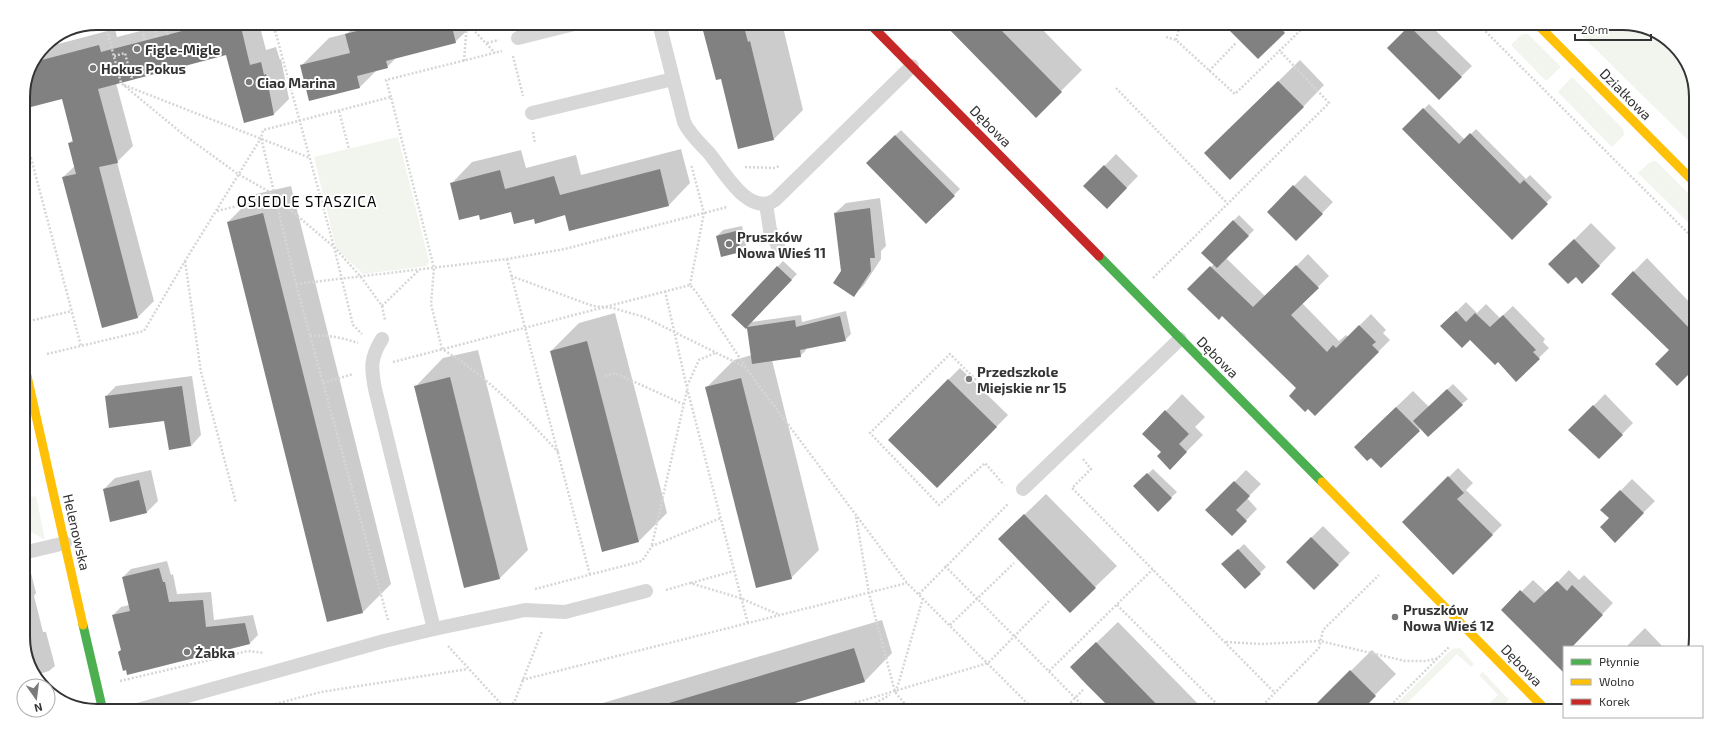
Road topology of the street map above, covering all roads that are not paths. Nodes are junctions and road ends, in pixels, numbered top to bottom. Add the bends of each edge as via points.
1 (550, 30) edge
2 (661, 30) edge
3 (876, 30) edge
4 (1543, 30) edge
5 (518, 38) road end
6 (912, 66) junction
7 (673, 79) junction
8 (532, 113) dead end
9 (1689, 177) edge
10 (766, 204) junction
11 (778, 246) dead end
12 (1180, 339) junction
13 (379, 344) road end
14 (30, 389) edge
15 (1023, 489) road end
16 (65, 543) junction
17 (30, 551) edge
18 (646, 591) road end
19 (434, 629) junction
20 (101, 704) edge
21 (159, 704) edge
22 (1538, 704) edge

1 - 5 lane
2 - 7 lane
3 - 6 street, Dębowa
4 - 9 street, Działkowa
6 - 10 lane via 775,200
6 - 12 street, Dębowa
7 - 8 lane
7 - 10 lane via 689,133 743,196 753,202
10 - 11 lane via 770,230
12 - 15 lane
12 - 22 street, Dębowa via 1403,563
13 - 19 lane via 372,362 375,389
14 - 16 street, Helenowska
16 - 17 lane
16 - 20 street, Helenowska
18 - 19 lane via 565,612 525,610
19 - 21 lane

